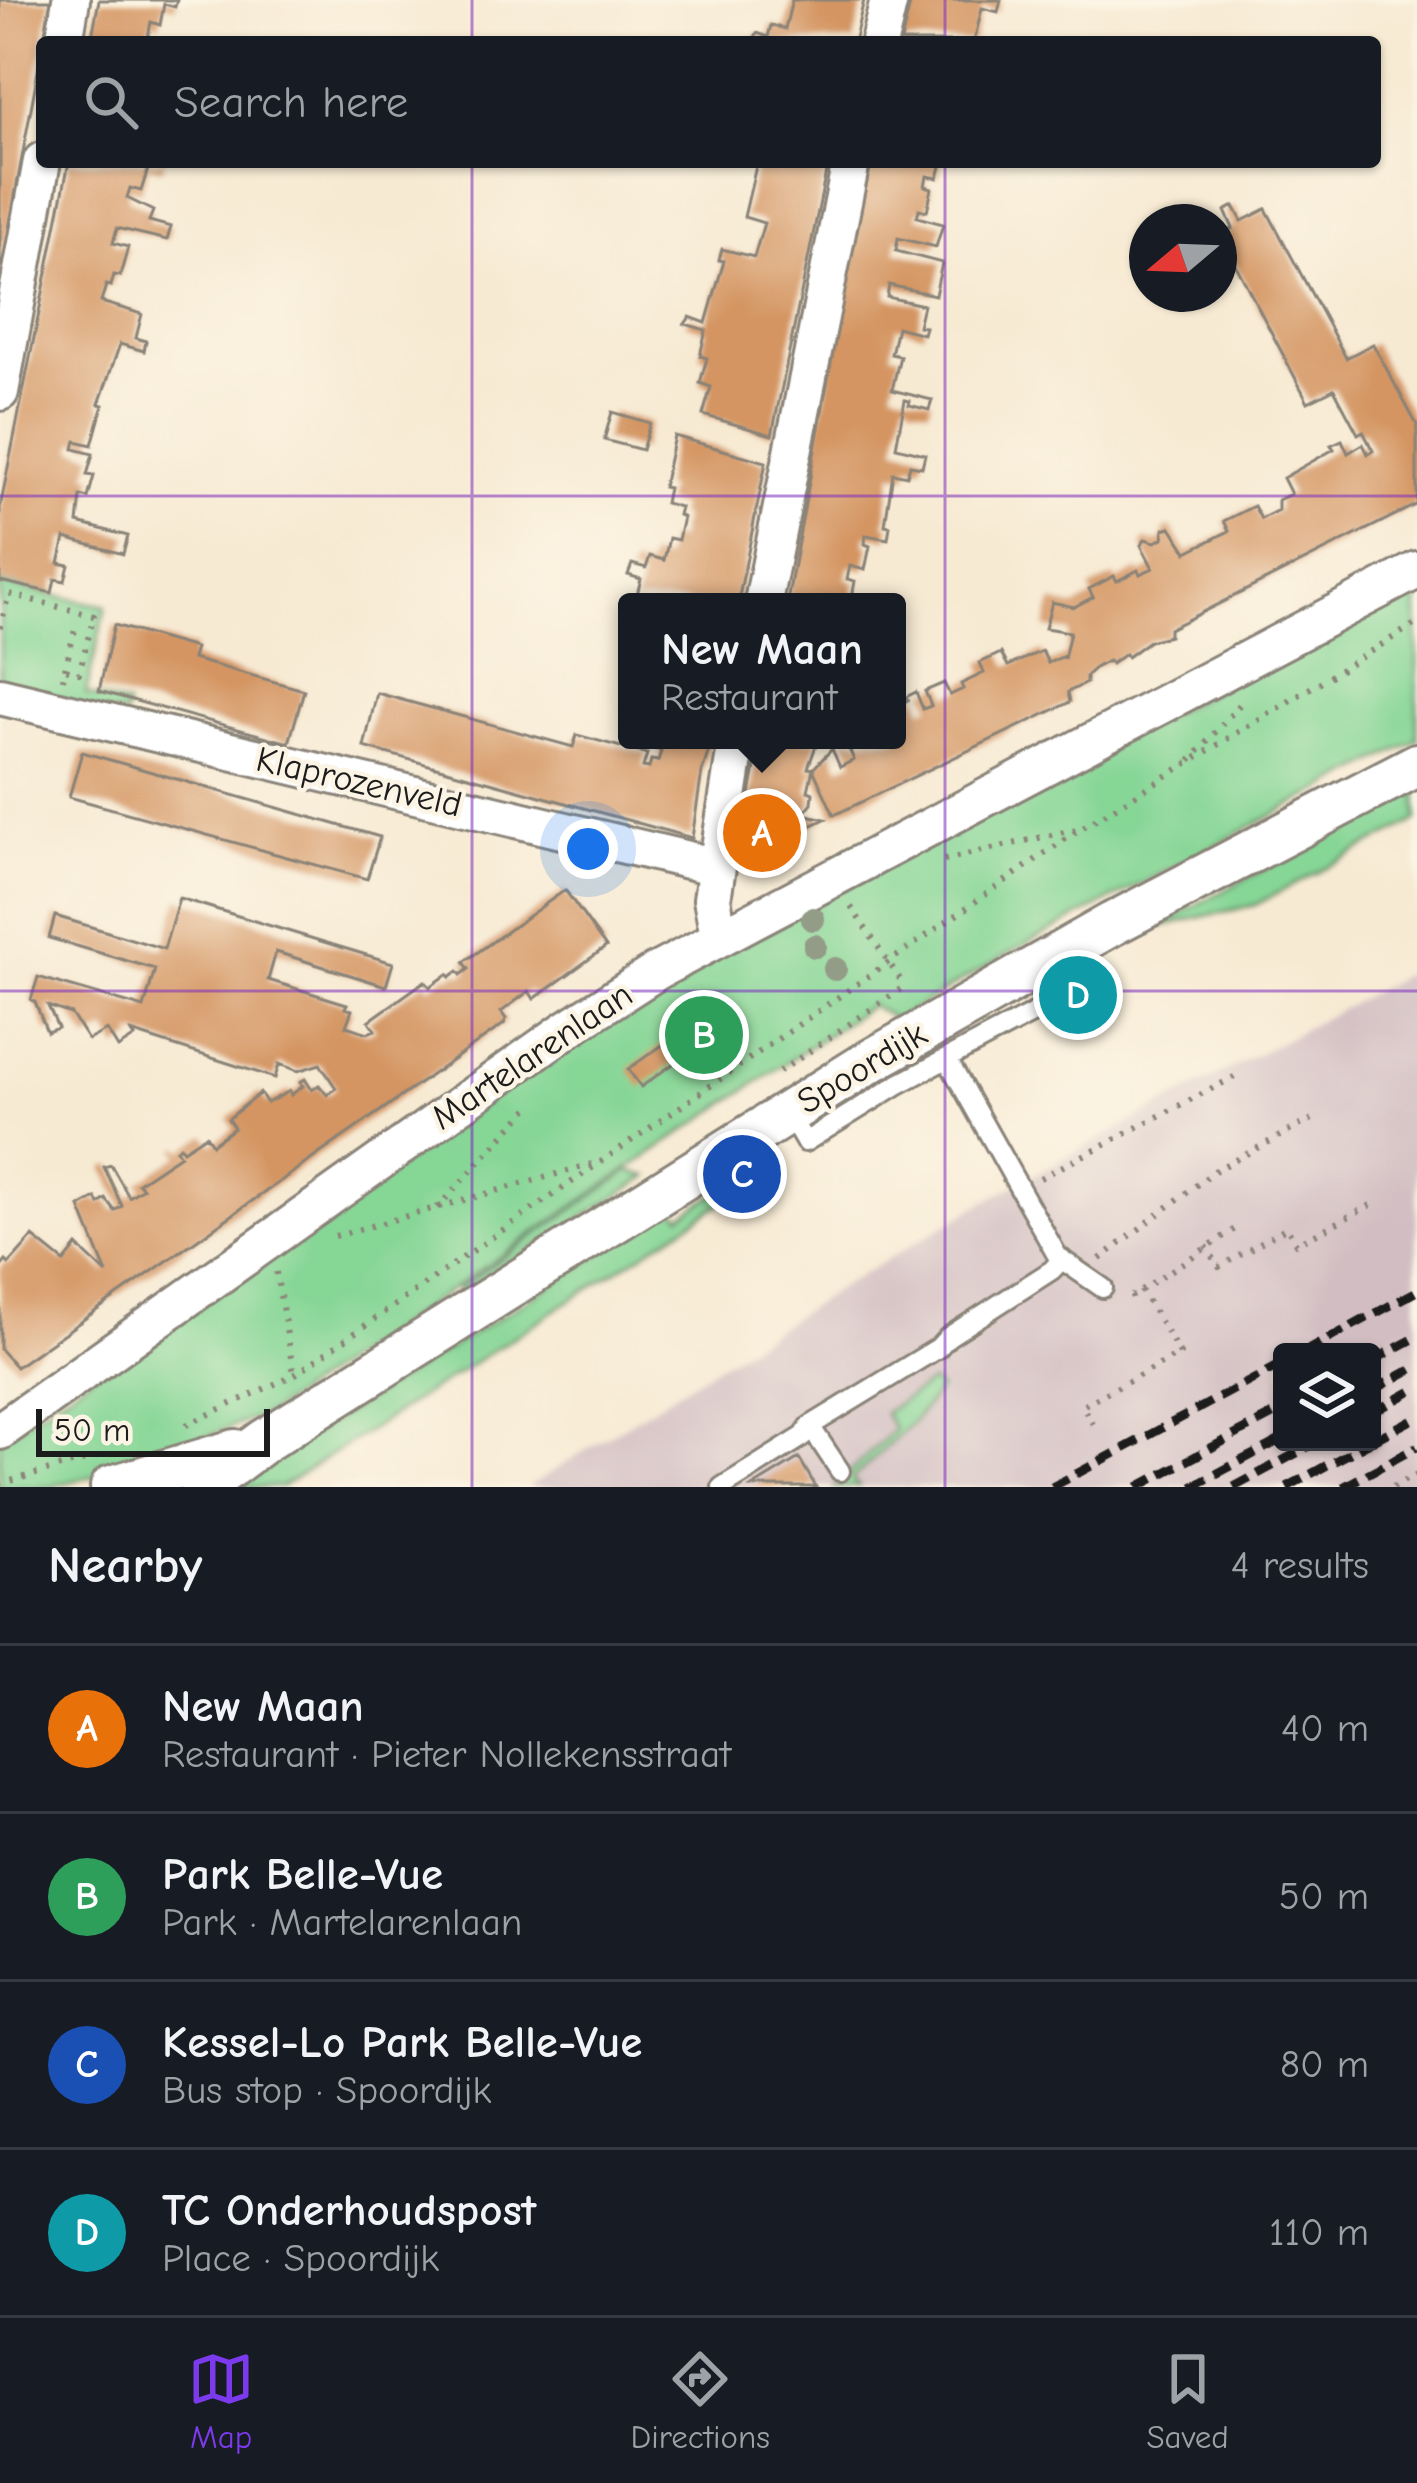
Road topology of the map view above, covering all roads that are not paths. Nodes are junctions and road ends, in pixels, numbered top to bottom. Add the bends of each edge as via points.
1 (71, 0) edge
2 (889, 0) edge
3 (65, 36) edge
4 (880, 36) edge
5 (41, 168) edge
6 (850, 168) edge
7 (0, 392) edge
8 (1417, 570) edge
9 (766, 593) edge
10 (0, 696) edge
11 (734, 749) edge
12 (1417, 765) edge
13 (717, 867) junction
14 (719, 936) junction
15 (1047, 1006) dead end
16 (946, 1059) junction
17 (782, 1093) junction
18 (1020, 1188) junction
19 (1000, 1199) dead end
20 (1062, 1259) junction
21 (1102, 1288) road end
22 (810, 1426) junction
23 (0, 1431) edge
24 (264, 1441) junction
25 (840, 1471) dead end
26 (112, 1487) edge
27 (202, 1487) edge
28 (722, 1487) edge

1 - 3 street
2 - 4 street
5 - 7 street
6 - 9 street
8 - 14 street, Martelarenlaan
10 - 13 street, Klaprozenveld
11 - 13 street
12 - 17 street, Spoordijk
13 - 14 street
14 - 23 street, Martelarenlaan via 564,1030
15 - 16 lane
16 - 17 lane via 805,1142
16 - 18 lane
17 - 24 street, Spoordijk
18 - 19 lane
18 - 20 lane
20 - 21 lane
20 - 22 lane
22 - 25 lane
22 - 28 lane
24 - 26 street, Spoordijk
24 - 27 street, Spoordijk

